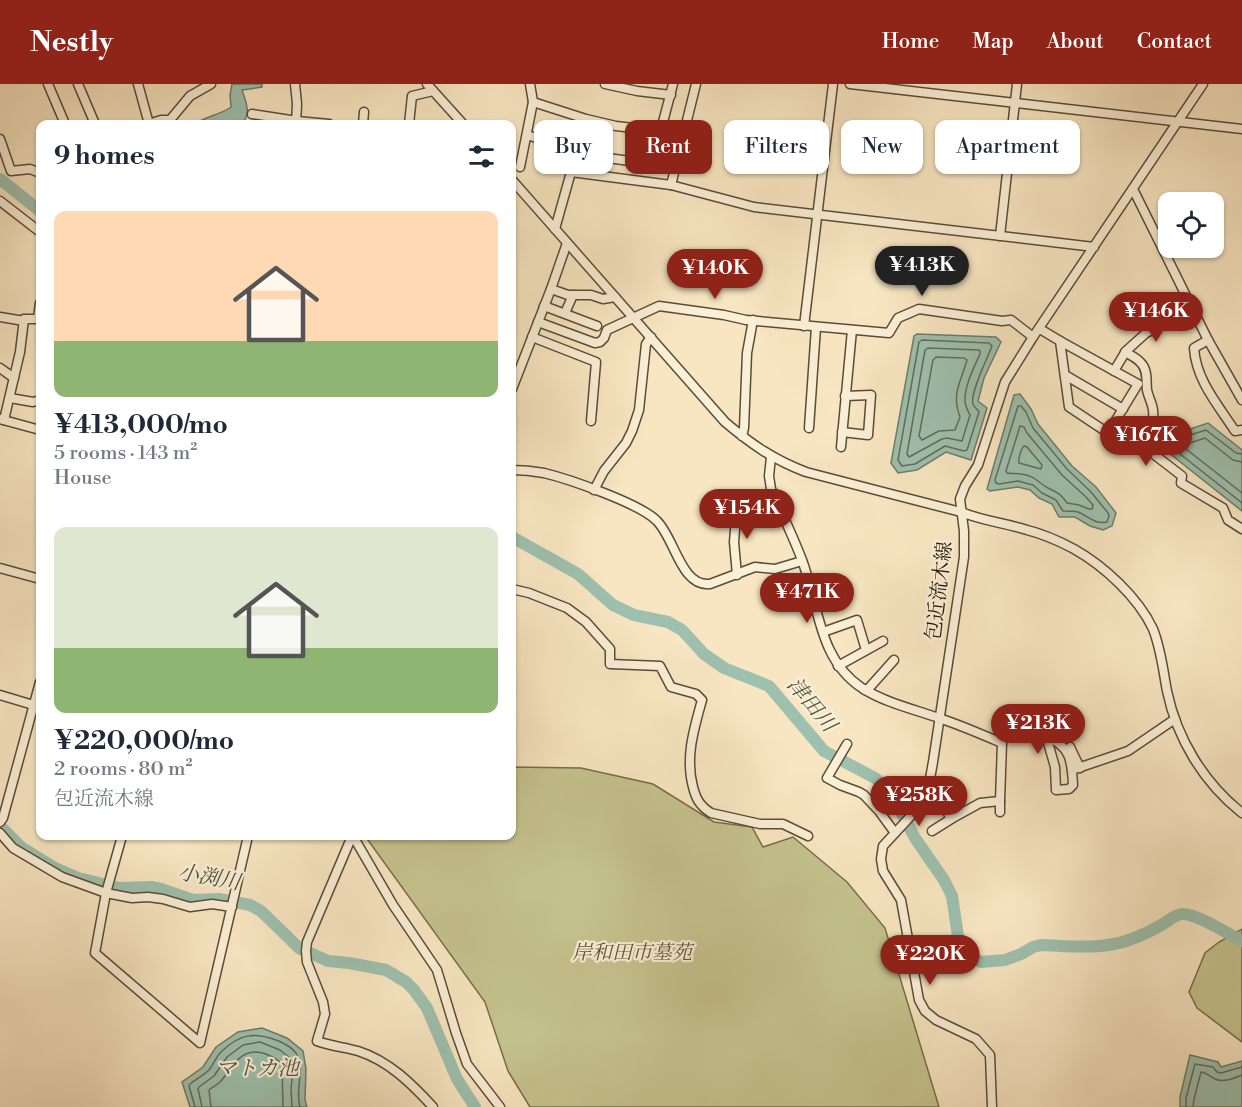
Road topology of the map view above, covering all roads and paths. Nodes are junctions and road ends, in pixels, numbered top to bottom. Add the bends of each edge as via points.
1 (48, 84) edge
2 (78, 84) edge
3 (138, 84) edge
4 (211, 84) edge
5 (295, 84) edge
6 (530, 84) edge
7 (605, 84) edge
8 (673, 84) edge
9 (696, 84) edge
10 (833, 84) edge
11 (850, 84) edge
12 (1017, 84) edge
13 (1203, 84) edge
14 (430, 86) edge
15 (638, 87) edge
16 (671, 95) junction
17 (532, 102) junction
18 (1015, 103) junction
19 (364, 112) dead end
20 (252, 114) dead end
21 (63, 120) edge
22 (93, 120) edge
23 (148, 120) edge
24 (170, 120) edge
25 (281, 120) edge
26 (296, 120) edge
27 (363, 120) edge
28 (409, 120) edge
29 (460, 120) edge
30 (664, 120) edge
31 (687, 120) edge
32 (1178, 122) junction
33 (625, 126) edge
34 (1242, 129) edge
35 (527, 135) junction
36 (0, 140) edge
37 (625, 160) edge
38 (520, 167) dead end
39 (36, 171) edge
40 (674, 174) edge
41 (516, 185) edge
42 (671, 185) junction
43 (1133, 189) junction
44 (0, 201) edge
45 (817, 214) junction
46 (36, 229) edge
47 (555, 229) junction
48 (1000, 236) junction
49 (567, 243) junction
50 (1094, 247) junction
51 (551, 289) junction
52 (573, 295) junction
53 (615, 297) junction
54 (544, 306) junction
55 (1193, 310) junction
56 (565, 313) junction
57 (0, 317) edge
58 (634, 318) junction
59 (36, 319) edge
60 (24, 321) junction
61 (753, 321) junction
62 (538, 322) junction
63 (597, 326) dead end
64 (804, 326) junction
65 (816, 327) junction
66 (1040, 329) junction
67 (852, 330) junction
68 (572, 334) junction
69 (532, 337) junction
70 (651, 337) junction
71 (1033, 337) junction
72 (1208, 340) junction
73 (1060, 341) junction
74 (566, 351) junction
75 (1125, 352) junction
76 (0, 368) edge
77 (1114, 371) junction
78 (1065, 375) junction
79 (14, 378) junction
80 (516, 379) edge
81 (846, 396) junction
82 (10, 398) junction
83 (1242, 400) edge
84 (36, 401) edge
85 (1123, 409) junction
86 (2, 420) edge
87 (591, 421) dead end
88 (809, 428) dead end
89 (36, 429) edge
90 (1242, 430) edge
91 (842, 432) junction
92 (742, 436) junction
93 (841, 447) dead end
94 (771, 457) junction
95 (516, 470) edge
96 (594, 490) junction
97 (737, 506) dead end
98 (961, 512) junction
99 (1242, 529) edge
100 (802, 561) junction
101 (0, 568) edge
102 (737, 574) junction
103 (36, 578) edge
104 (516, 590) edge
105 (823, 632) junction
106 (883, 641) dead end
107 (866, 650) junction
108 (894, 660) dead end
109 (838, 666) junction
110 (865, 690) junction
111 (0, 695) edge
112 (36, 706) edge
113 (36, 709) edge
114 (1053, 714) dead end
115 (940, 718) junction
116 (1041, 718) junction
117 (1175, 719) junction
118 (1027, 721) dead end
119 (1046, 737) junction
120 (847, 744) dead end
121 (1070, 747) dead end
122 (1076, 769) junction
123 (927, 791) junction
124 (1000, 801) junction
125 (1000, 812) dead end
126 (1242, 813) edge
127 (951, 819) junction
128 (0, 822) edge
129 (897, 831) junction
130 (932, 831) dead end
131 (0, 833) edge
132 (808, 836) dead end
133 (121, 840) edge
134 (247, 840) edge
135 (350, 840) edge
136 (354, 840) edge
137 (106, 893) junction
138 (232, 908) junction
139 (433, 1107) edge
140 (500, 1107) edge
141 (992, 1107) edge

1 - 21 street
2 - 22 street
3 - 23 street
4 - 24 street via 190,96
5 - 26 street
6 - 17 street
7 - 15 street
8 - 16 street
9 - 31 street
10 - 45 street
11 - 18 street
12 - 18 street
13 - 32 street, 包近流木線
14 - 28 street via 412,96
14 - 29 street
15 - 16 street
16 - 30 street
17 - 33 street
17 - 35 street
18 - 32 street
18 - 48 street
19 - 27 street
20 - 25 street
32 - 34 street
32 - 43 street, 包近流木線
35 - 37 street via 593,156
35 - 38 street
36 - 39 street via 11,171
40 - 42 street
41 - 47 street
42 - 45 street via 754,207
42 - 47 street via 571,172
43 - 50 street, 包近流木線
43 - 55 street
44 - 46 street
45 - 48 street
45 - 64 street
47 - 49 street
48 - 50 street
49 - 51 street
49 - 53 street
50 - 66 street, 包近流木線
51 - 52 street
51 - 54 street
52 - 53 street
52 - 56 street
53 - 58 street
54 - 56 street
54 - 62 street
55 - 72 street
55 - 75 street via 1146,333
56 - 63 street
57 - 60 street
58 - 61 street via 659,306
58 - 68 street via 607,330 600,342
58 - 70 street
59 - 60 street
60 - 79 street
61 - 64 street
61 - 92 street
62 - 68 street
62 - 69 street
64 - 65 street
65 - 67 street
65 - 88 street
66 - 71 street, 包近流木線
66 - 73 street
67 - 71 street via 889,333 898,318 918,309 1011,320
67 - 81 street
68 - 74 street
69 - 74 street
69 - 80 street
70 - 92 street
70 - 96 street via 646,344 639,410 632,431
71 - 98 street, 包近流木線 via 1005,382 978,465 960,499
72 - 83 street
72 - 90 street via 1194,348 1199,373 1236,431
73 - 77 street
73 - 78 street
74 - 87 street via 596,362
75 - 77 street
75 - 99 street via 1143,365 1154,410 1147,449 1182,476 1181,483 1223,508 1228,520
76 - 79 street
77 - 85 street via 1138,384
78 - 85 street
78 - 85 street via 1069,407 1108,434
79 - 82 street
81 - 91 street
81 - 91 street via 871,395 868,435
82 - 84 street
82 - 86 street
86 - 89 street
91 - 93 street
92 - 94 street
94 - 98 street via 806,472
94 - 100 street via 771,489
95 - 96 street via 545,473
96 - 102 street via 658,522 695,581 710,584
97 - 102 street
98 - 115 street, 包近流木線 via 964,557
98 - 117 street via 1028,530 1074,549 1126,591 1141,609 1159,646
100 - 102 street via 775,569 755,567
100 - 105 street
101 - 103 street
104 - 132 street via 567,608 586,622 610,649 610,664 660,666 671,687 696,694 702,700 692,733 689,771 700,805 711,813 760,824 783,824
105 - 107 street via 857,620
105 - 109 street
106 - 107 street
107 - 109 street
108 - 110 street
109 - 110 street
110 - 115 street
111 - 112 street
113 - 128 street
114 - 116 street
115 - 123 street, 包近流木線
115 - 124 street via 1002,742
116 - 118 street
116 - 119 street
117 - 122 street via 1128,751
117 - 126 street via 1206,777
119 - 122 street via 1065,749
119 - 122 street via 1055,767 1056,790 1069,789
120 - 129 street via 827,778 864,795
121 - 122 street
123 - 127 street via 943,804
123 - 129 street, 包近流木線 via 920,806
124 - 125 street
124 - 127 street via 980,803
127 - 130 street
129 - 141 street, 包近流木線 via 883,846 881,859 883,871 901,900 919,1000 936,1020 976,1040 990,1055
131 - 137 street via 13,848 62,876
133 - 137 street
134 - 138 street
135 - 139 street via 307,942 307,962 325,1014 317,1041 376,1058 411,1083
136 - 140 street via 437,970 467,1064
137 - 138 street via 163,899 190,907 212,904
137 - 138 street via 95,953 201,1042

